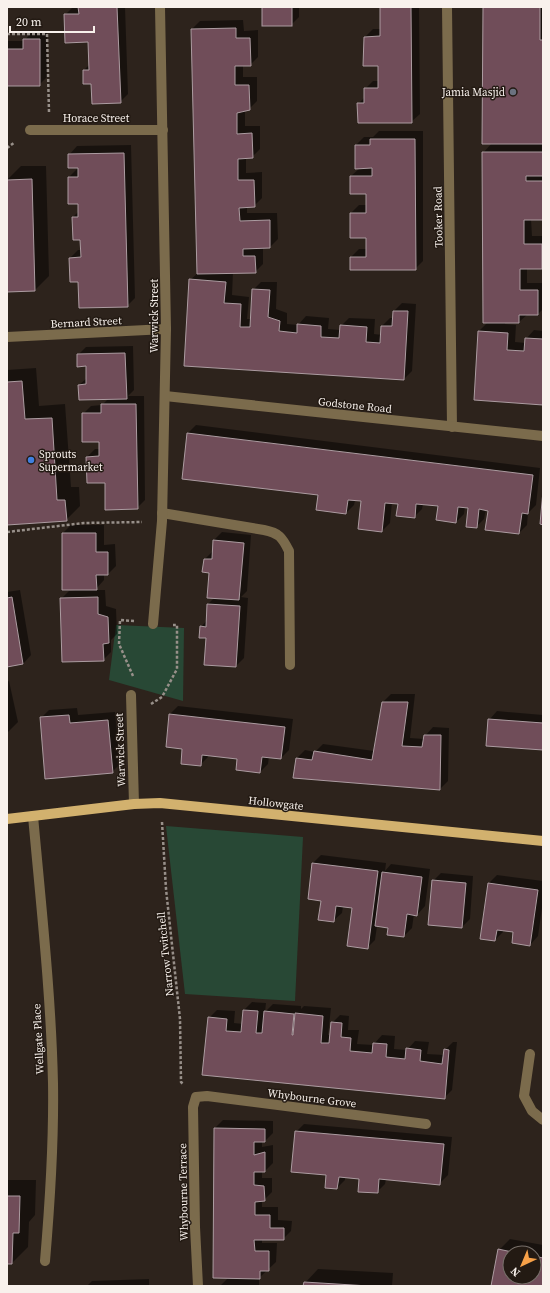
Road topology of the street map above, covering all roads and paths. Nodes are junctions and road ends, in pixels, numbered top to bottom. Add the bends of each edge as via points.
1 (160, 7) edge
2 (447, 7) edge
3 (7, 34) edge
4 (30, 130) dead end
5 (50, 130) junction
6 (163, 130) junction
7 (166, 329) junction
8 (7, 337) edge
9 (165, 396) junction
10 (452, 427) junction
11 (543, 436) edge
12 (162, 517) junction
13 (7, 532) edge
14 (153, 624) junction
15 (290, 665) dead end
16 (131, 695) joint
17 (131, 715) junction
18 (160, 803) junction
19 (134, 804) junction
20 (33, 816) junction
21 (7, 819) edge
22 (543, 841) edge
23 (530, 1054) dead end
24 (196, 1097) junction
25 (543, 1120) edge
26 (426, 1124) dead end
27 (45, 1261) dead end
28 (198, 1286) edge

1 - 6 street, Warwick Street
2 - 10 street, Tooker Road
3 - 5 path via 47,34
4 - 5 street, Horace Street
5 - 6 street, Horace Street
6 - 7 street, Warwick Street
7 - 8 street, Bernard Street
7 - 9 street, Warwick Street
9 - 10 street, Godstone Road
9 - 12 street, Warwick Street
10 - 11 street, Godstone Road
12 - 13 path
12 - 14 street, Warwick Street
12 - 15 street via 264,530 276,533 284,540 289,551
14 - 16 path via 120,620 119,644 135,679
14 - 17 path via 177,625 177,669 162,697
16 - 17 street, Warwick Street
17 - 19 street, Warwick Street
18 - 19 main road, Hollowgate
18 - 22 main road, Hollowgate
18 - 24 path, Narrow Twitchell via 180,1019 181,1082
19 - 20 main road, Hollowgate
20 - 21 main road, Hollowgate
20 - 27 street, Wellgate Place via 47,973 53,1082 52,1154
23 - 25 street via 524,1096 532,1111
24 - 26 street, Whybourne Grove via 207,1096
24 - 28 street, Whybourne Terrace via 193,1107

